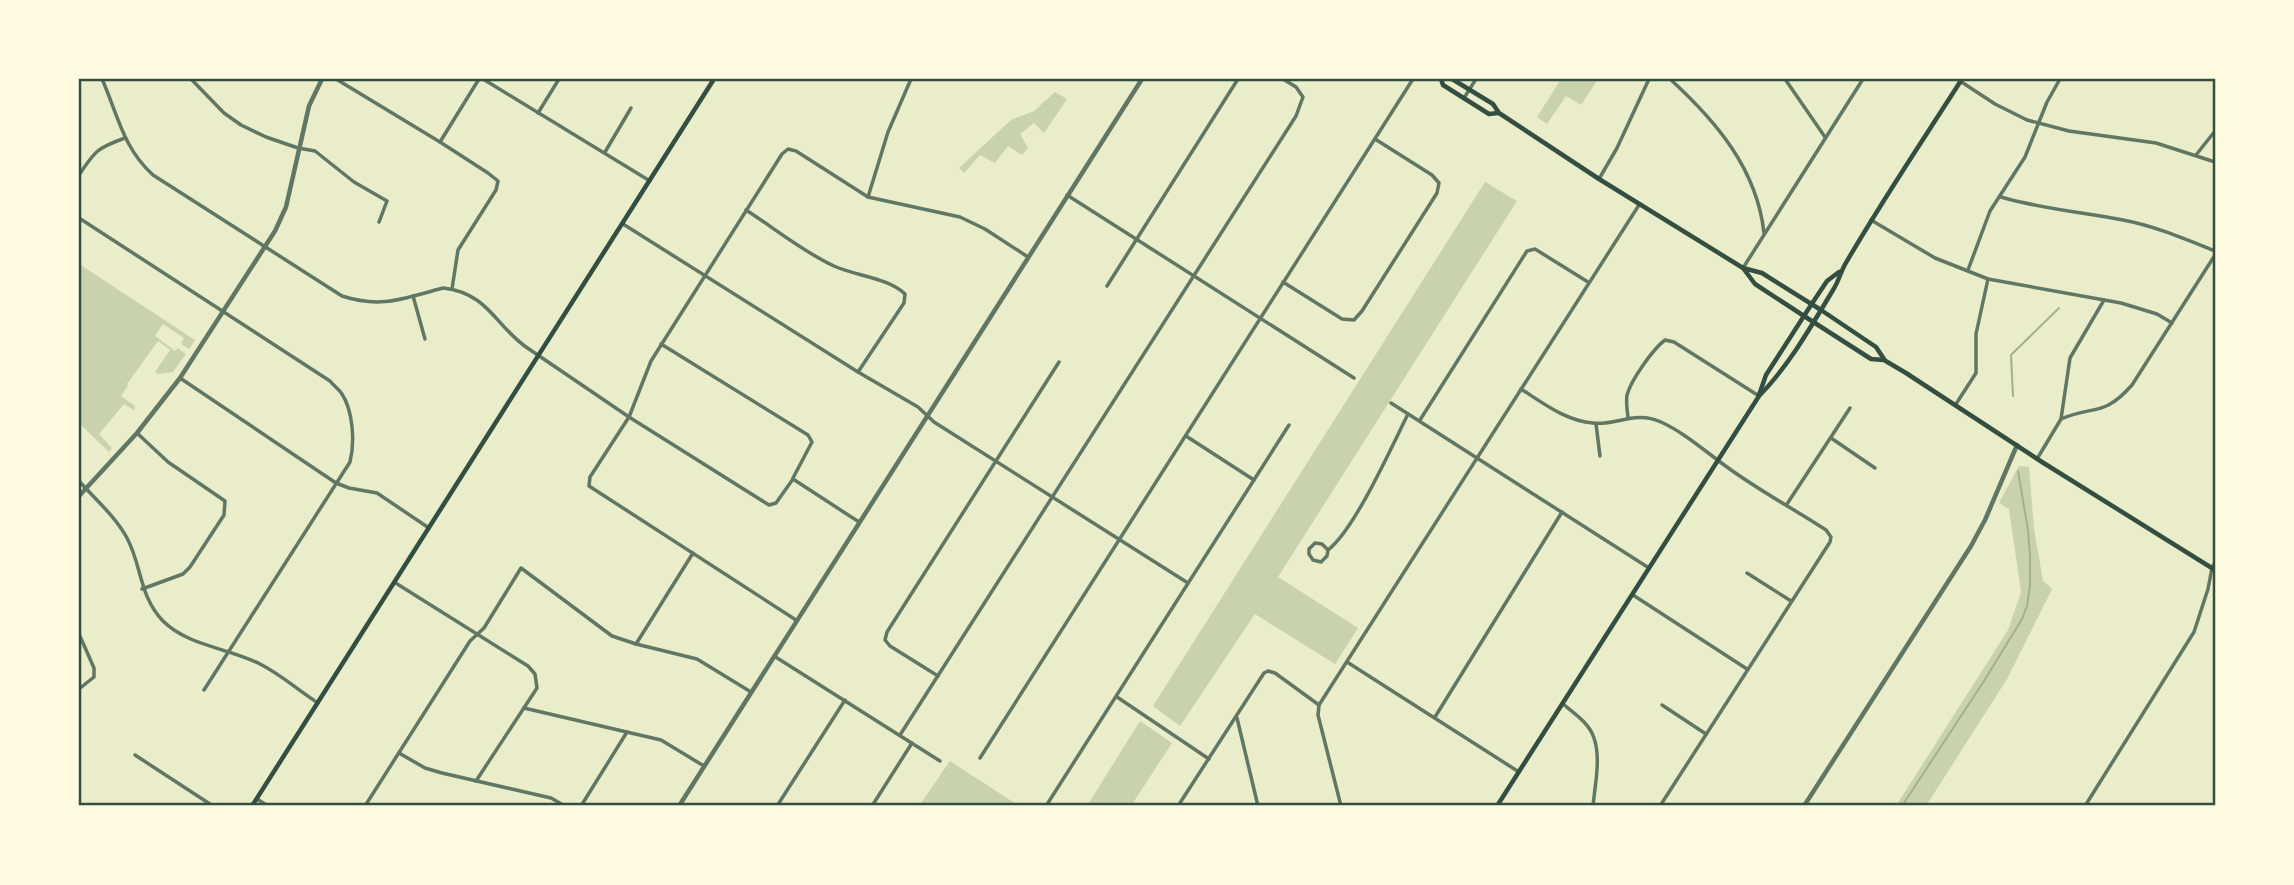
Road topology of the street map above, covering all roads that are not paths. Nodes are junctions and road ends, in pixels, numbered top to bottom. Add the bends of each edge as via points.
1 (102, 79) edge
2 (191, 79) edge
3 (322, 79) edge
4 (335, 79) edge
5 (481, 79) edge
6 (559, 79) edge
7 (714, 79) edge
8 (911, 79) edge
9 (1142, 79) edge
10 (1238, 79) edge
11 (1283, 79) edge
12 (1413, 79) edge
13 (1441, 79) edge
14 (1452, 79) edge
15 (1476, 79) edge
16 (1649, 79) edge
17 (1670, 79) edge
18 (1785, 79) edge
19 (1863, 79) edge
20 (2060, 79) edge
21 (1961, 80) edge
22 (1469, 90) junction
23 (1464, 98) junction
24 (631, 108) dead end
25 (538, 113) junction
26 (1499, 113) junction
27 (2039, 123) junction
28 (2215, 131) edge
29 (1825, 137) junction
30 (125, 138) junction
31 (1375, 139) junction
32 (440, 142) junction
33 (298, 148) junction
34 (605, 152) junction
35 (2196, 155) junction
36 (2215, 162) edge
37 (79, 175) edge
38 (1600, 179) junction
39 (650, 181) junction
40 (1067, 195) junction
41 (868, 197) junction
42 (2001, 197) junction
43 (1640, 203) junction
44 (746, 210) junction
45 (79, 218) edge
46 (1871, 220) junction
47 (379, 222) dead end
48 (623, 224) junction
49 (1765, 233) junction
50 (1137, 239) junction
51 (265, 247) junction
52 (2215, 253) edge
53 (1028, 257) junction
54 (1744, 268) junction
55 (1968, 270) junction
56 (1840, 272) junction
57 (704, 276) junction
58 (1193, 276) junction
59 (1988, 279) junction
60 (1283, 282) junction
61 (1588, 282) junction
62 (1107, 286) dead end
63 (452, 289) junction
64 (413, 296) junction
65 (2104, 300) junction
66 (1811, 305) junction
67 (1821, 310) junction
68 (222, 313) junction
69 (1804, 316) junction
70 (1261, 319) junction
71 (1813, 322) junction
72 (2172, 323) junction
73 (425, 339) dead end
74 (661, 344) junction
75 (538, 355) junction
76 (1884, 360) junction
77 (1059, 362) dead end
78 (858, 372) junction
79 (180, 377) junction
80 (1354, 378) dead end
81 (1521, 389) junction
82 (1759, 396) junction
83 (1391, 403) dead end
84 (1956, 404) junction
85 (1850, 408) dead end
86 (1408, 414) junction
87 (927, 415) junction
88 (629, 417) junction
89 (1628, 417) junction
90 (2061, 419) junction
91 (1419, 421) junction
92 (1596, 424) junction
93 (1289, 425) dead end
94 (137, 433) junction
95 (1186, 436) junction
96 (1831, 438) junction
97 (2017, 445) junction
98 (1600, 456) dead end
99 (1477, 458) junction
100 (2037, 458) junction
101 (1718, 460) junction
102 (996, 461) junction
103 (1875, 468) dead end
104 (793, 479) junction
105 (1254, 480) junction
106 (79, 481) edge
107 (336, 483) junction
108 (86, 488) junction
109 (79, 496) edge
110 (1052, 496) junction
111 (1787, 504) junction
112 (1562, 512) junction
113 (859, 522) junction
114 (429, 527) junction
115 (1119, 539) junction
116 (1328, 550) junction
117 (693, 553) junction
118 (2215, 562) edge
119 (1649, 568) junction
120 (2213, 569) edge
121 (1747, 573) dead end
122 (394, 582) junction
123 (1188, 583) junction
124 (142, 589) junction
125 (1633, 595) junction
126 (1791, 601) junction
127 (797, 621) junction
128 (79, 634) edge
129 (479, 635) junction
130 (636, 644) junction
131 (228, 652) junction
132 (774, 656) junction
133 (1347, 662) junction
134 (1747, 669) junction
135 (937, 676) junction
136 (79, 689) edge
137 (204, 690) dead end
138 (751, 692) junction
139 (1117, 697) junction
140 (845, 700) junction
141 (317, 703) junction
142 (1563, 704) junction
143 (1319, 705) junction
144 (1662, 705) dead end
145 (524, 708) junction
146 (1237, 718) junction
147 (1435, 718) junction
148 (627, 732) junction
149 (1706, 734) junction
150 (900, 735) junction
151 (912, 743) junction
152 (398, 753) junction
153 (135, 755) dead end
154 (980, 758) dead end
155 (1209, 759) junction
156 (940, 761) dead end
157 (704, 766) junction
158 (1519, 772) junction
159 (475, 781) junction
160 (257, 799) junction
161 (214, 806) edge
162 (252, 806) edge
163 (268, 806) edge
164 (365, 806) edge
165 (565, 806) edge
166 (581, 806) edge
167 (679, 806) edge
168 (777, 806) edge
169 (872, 806) edge
170 (1046, 806) edge
171 (1178, 806) edge
172 (1258, 806) edge
173 (1341, 806) edge
174 (1497, 806) edge
175 (1593, 806) edge
176 (1660, 806) edge
177 (1804, 806) edge
178 (2085, 806) edge

1 - 30 street
2 - 33 street via 241,125
3 - 33 street
4 - 32 street
5 - 25 street
5 - 32 street
6 - 25 street
7 - 39 main road
8 - 41 street
9 - 40 street
10 - 50 street
11 - 58 street via 1303,97 1296,116
12 - 31 street
13 - 23 main road
14 - 22 main road
15 - 22 street
16 - 38 street
17 - 49 street via 1709,116 1744,166 1759,202
18 - 29 street
19 - 29 street
20 - 27 street
21 - 27 street via 2005,109
21 - 46 main road
22 - 23 street
22 - 26 main road
23 - 26 main road via 1489,114
24 - 34 street
25 - 34 street
26 - 38 main road
27 - 35 street via 2156,143
27 - 42 street
28 - 35 street
29 - 49 street
30 - 37 street via 93,153
30 - 51 street via 138,162 153,176
31 - 60 street
31 - 60 street via 1439,183 1362,312 1354,320 1342,319
32 - 63 street via 498,181 458,250
33 - 47 street via 315,151 387,201
33 - 51 street via 286,207
34 - 39 street
35 - 36 street
38 - 43 main road
39 - 48 main road
40 - 50 street
40 - 53 street
41 - 44 street via 788,149
41 - 53 street via 960,217
42 - 52 street via 2139,223
42 - 55 street via 1990,211
43 - 54 main road
43 - 61 street
44 - 57 street
44 - 78 street via 833,266 897,286 905,294 904,303
45 - 68 street
46 - 55 street via 1934,258
46 - 56 main road
48 - 57 street
48 - 75 main road
49 - 54 street
50 - 58 street
50 - 62 street
51 - 64 street via 350,299 382,303
51 - 68 street
52 - 72 street
53 - 87 street
54 - 66 main road via 1762,273
54 - 69 main road via 1755,284
55 - 59 street
56 - 66 main road via 1827,281
56 - 67 main road
57 - 74 street
57 - 78 street
58 - 70 street
58 - 110 street
59 - 65 street
59 - 84 street via 1976,334 1976,373
60 - 70 street
61 - 81 street
61 - 91 street via 1535,249 1527,251
63 - 64 street
63 - 75 street via 488,307 517,340
64 - 73 street
65 - 72 street via 2142,309
65 - 90 street via 2070,358
66 - 67 main road
66 - 69 main road
67 - 71 main road
67 - 76 main road via 1876,347
68 - 79 street
68 - 107 street via 330,381 342,394 350,413 353,451
69 - 71 main road
69 - 82 main road via 1766,375
70 - 80 street
70 - 95 street
71 - 76 main road via 1871,359
71 - 82 main road
72 - 90 street via 2123,396 2105,408
74 - 88 street
74 - 104 street via 808,435 812,442
75 - 88 street
75 - 114 main road
76 - 84 main road
77 - 102 street
78 - 87 street
79 - 94 street
79 - 107 street
81 - 92 street via 1570,419
81 - 99 street
82 - 89 street via 1665,340 1633,381 1627,396
82 - 101 main road
83 - 86 street
84 - 97 main road
85 - 96 street
86 - 91 street
86 - 116 street via 1364,499
87 - 102 street
87 - 113 street
88 - 104 street via 769,505 776,503
88 - 117 street via 590,477 589,486
89 - 92 street
89 - 101 street via 1661,422
90 - 100 street
91 - 99 street
92 - 98 street
93 - 105 street
94 - 108 street
94 - 124 street via 225,501 226,508 190,567
95 - 105 street
95 - 115 street
96 - 103 street
96 - 111 street
97 - 100 main road
97 - 177 street via 1971,546
99 - 112 street
99 - 133 street
100 - 120 main road
101 - 111 street
101 - 119 main road
102 - 110 street
102 - 135 street via 887,632 885,640 890,646
104 - 113 street
105 - 123 street
106 - 108 street
107 - 114 street via 377,493
107 - 131 street
108 - 109 street
108 - 124 street via 128,541
110 - 115 street
110 - 135 street
111 - 126 street via 1831,537
112 - 119 street
112 - 147 street
113 - 127 street
114 - 122 main road
115 - 123 street
115 - 154 street
116 - 116 street via 1321,562 1309,554 1315,543
117 - 127 street
117 - 130 street
118 - 120 street
119 - 125 main road
120 - 178 street via 2194,632
121 - 126 street
122 - 129 street
122 - 141 main road
123 - 139 street
124 - 131 street via 166,624 188,638
125 - 134 street
125 - 142 main road
126 - 134 street
127 - 132 street
128 - 136 street via 94,668 94,677
129 - 130 street via 522,568 612,636
129 - 145 street via 535,674 537,688
129 - 152 street via 470,641
130 - 138 street via 697,659
131 - 137 street
131 - 141 street via 259,664
132 - 138 street
132 - 140 street
133 - 143 street
133 - 147 street
134 - 149 street
135 - 150 street
138 - 157 street
139 - 155 street
139 - 170 street
140 - 150 street
140 - 168 street
141 - 160 main road
142 - 158 main road
142 - 175 street via 1594,736
143 - 146 street via 1268,671
143 - 173 street
144 - 149 street
145 - 148 street
145 - 159 street
146 - 155 street
146 - 172 street
147 - 158 street
148 - 157 street via 661,740
148 - 166 street
149 - 176 street
150 - 151 street
151 - 156 street
151 - 169 street
152 - 159 street via 425,768
152 - 164 street
153 - 161 street
155 - 171 street
157 - 167 street
158 - 174 main road
159 - 165 street via 551,798
160 - 162 main road
160 - 163 street

